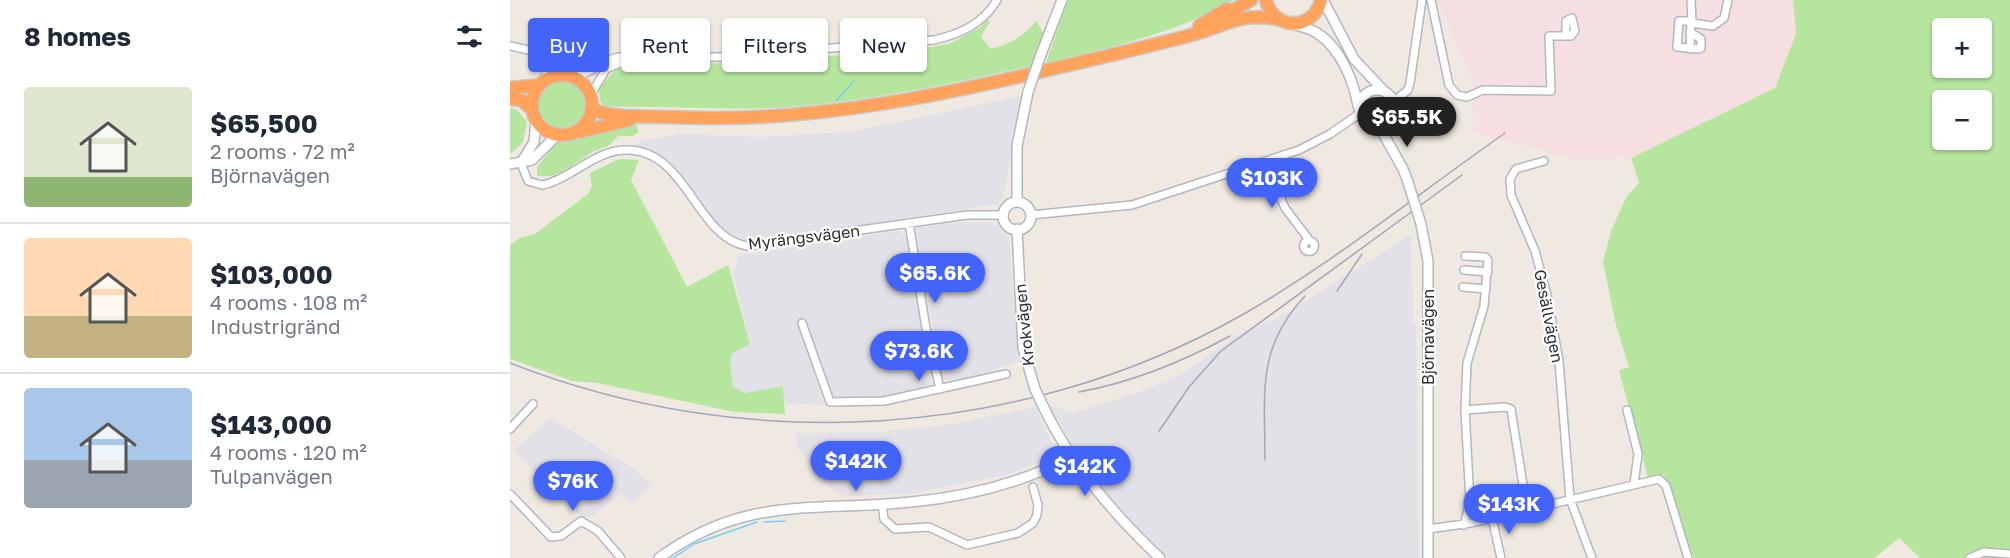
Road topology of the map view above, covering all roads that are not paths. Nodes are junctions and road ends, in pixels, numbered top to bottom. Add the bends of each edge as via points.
1 (997, 0) edge
2 (1061, 0) edge
3 (1240, 0) edge
4 (1251, 0) edge
5 (1266, 0) edge
6 (1322, 0) edge
7 (1422, 0) edge
8 (1431, 0) edge
9 (1691, 0) edge
10 (1728, 0) edge
11 (1278, 19) junction
12 (1691, 21) junction
13 (1293, 24) junction
14 (1419, 25) junction
15 (1199, 26) junction
16 (1436, 26) junction
17 (1690, 32) junction
18 (1566, 36) dead end
19 (1173, 38) junction
20 (510, 46) edge
21 (528, 49) edge
22 (1690, 49) junction
23 (621, 57) edge
24 (710, 57) edge
25 (621, 61) edge
26 (547, 72) edge
27 (565, 72) edge
28 (568, 76) junction
29 (542, 83) junction
30 (510, 88) edge
31 (1385, 91) junction
32 (510, 99) edge
33 (1394, 101) junction
34 (591, 102) junction
35 (1359, 110) junction
36 (534, 115) junction
37 (658, 117) junction
38 (1379, 126) junction
39 (572, 134) junction
40 (557, 135) junction
41 (1544, 161) dead end
42 (520, 163) junction
43 (1266, 163) junction
44 (510, 164) edge
45 (1017, 202) junction
46 (1031, 214) junction
47 (1004, 215) junction
48 (909, 223) junction
49 (1017, 229) junction
50 (1307, 240) dead end
51 (1465, 256) dead end
52 (1464, 270) dead end
53 (1488, 272) junction
54 (1463, 287) dead end
55 (1486, 289) junction
56 (802, 323) dead end
57 (1006, 374) dead end
58 (940, 390) junction
59 (533, 404) dead end
60 (1465, 410) junction
61 (1627, 410) dead end
62 (510, 429) edge
63 (1072, 457) junction
64 (1634, 484) junction
65 (1033, 487) dead end
66 (510, 494) edge
67 (1570, 499) junction
68 (1470, 502) junction
69 (882, 504) junction
70 (1492, 518) junction
71 (1464, 525) junction
72 (1428, 529) junction
73 (2010, 554) edge
74 (1971, 557) edge
75 (621, 558) edge
76 (659, 558) edge
77 (1160, 558) edge
78 (1428, 558) edge
79 (1501, 558) edge
80 (1592, 558) edge
81 (1688, 558) edge

1 - 24 street via 988,13 969,27 934,40
2 - 45 street, bridge via 1028,92 1017,146
3 - 15 highway
4 - 15 highway
5 - 11 highway
6 - 13 highway via 1313,16
6 - 31 street via 1354,59
7 - 14 street
8 - 16 street
9 - 12 street
10 - 12 street via 1718,25 1699,26
11 - 13 highway
11 - 19 highway via 1242,17
12 - 17 street
12 - 22 street via 1679,21 1677,47
13 - 35 street via 1314,31 1328,42 1352,79
14 - 16 street
14 - 33 street via 1410,83
15 - 19 highway
16 - 18 street via 1449,85 1457,95 1467,97 1484,90 1551,91 1549,36
17 - 22 street
17 - 22 street via 1703,44 1699,50
19 - 37 highway via 980,85 872,105 756,118
20 - 21 street
23 - 28 street via 606,60 584,74
25 - 34 street via 606,69
26 - 29 street
27 - 28 street
28 - 29 highway
28 - 34 highway via 579,81
29 - 30 highway
29 - 36 highway via 532,100
31 - 33 street
31 - 35 street via 1368,92 1361,98
32 - 36 highway via 521,100
33 - 38 street via 1392,118
34 - 37 highway via 607,115
34 - 39 highway via 585,123
35 - 38 street via 1367,123
35 - 43 street via 1320,140
36 - 40 highway via 545,130
36 - 42 street via 534,142
37 - 39 highway
38 - 72 street, Björnavägen, bridge via 1404,169 1428,261
39 - 40 highway
40 - 42 street via 532,160
41 - 67 street, Gesällvägen via 1516,169 1510,187 1547,295 1560,372
42 - 44 street
42 - 48 street, Myrängsvägen via 528,181 542,185 612,152 642,152 676,176 728,240 747,246
43 - 46 street via 1125,207
43 - 50 street via 1285,208
45 - 46 street
45 - 47 street via 1009,205
46 - 49 street via 1026,225
47 - 48 street, Myrängsvägen via 967,215
47 - 49 street via 1007,225
48 - 58 street
49 - 63 street, Krokvägen, bridge via 1023,348 1035,389
51 - 53 street via 1485,256
52 - 53 street
53 - 55 street
54 - 55 street
55 - 60 street via 1467,357
56 - 58 street via 830,402 884,401
57 - 58 street
59 - 62 street
60 - 68 street
60 - 68 street via 1511,409 1523,485 1516,496
61 - 64 street via 1638,454
63 - 69 street via 1005,483 930,500
63 - 77 street, Krokvägen via 1110,507
64 - 67 street
64 - 81 street via 1662,480
65 - 69 street via 1037,515 1026,529 967,545 929,527 895,529 884,519
66 - 75 street via 551,537 561,536 582,521 598,531
67 - 70 street
67 - 80 street
68 - 71 street
69 - 76 street via 746,514 698,533
70 - 71 street
70 - 79 street
71 - 72 street
72 - 78 street, Björnavägen
73 - 74 street via 1984,552

